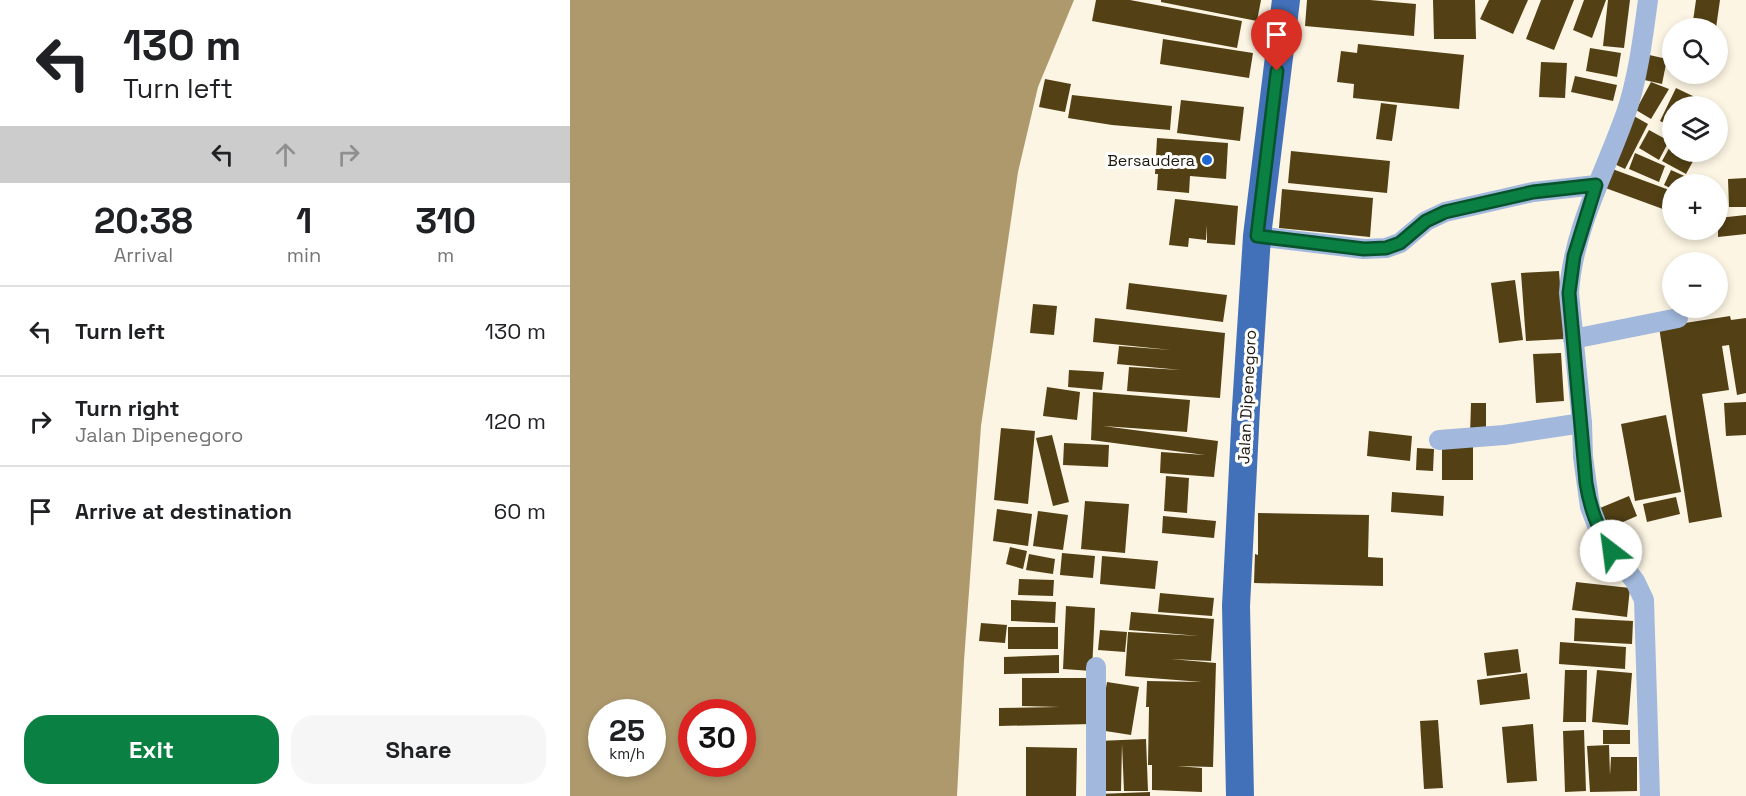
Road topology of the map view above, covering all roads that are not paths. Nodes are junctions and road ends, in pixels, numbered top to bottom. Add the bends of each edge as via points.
1 (1286, 0) edge
2 (1648, 0) edge
3 (1596, 185) junction
4 (1257, 236) junction
5 (1678, 318) dead end
6 (1573, 339) junction
7 (1582, 423) junction
8 (1439, 440) dead end
9 (1096, 667) dead end
10 (1096, 796) edge
11 (1240, 796) edge
12 (1650, 796) edge

1 - 4 highway, Jalan Dipenegoro
2 - 3 street via 1626,112
3 - 4 street via 1533,192 1445,212 1426,221 1400,243 1386,248 1364,249
3 - 6 street via 1570,273
4 - 11 highway, Jalan Dipenegoro via 1236,606
5 - 6 street
6 - 7 street
7 - 8 street
7 - 12 street via 1590,507 1611,551 1635,581 1644,600
9 - 10 street

